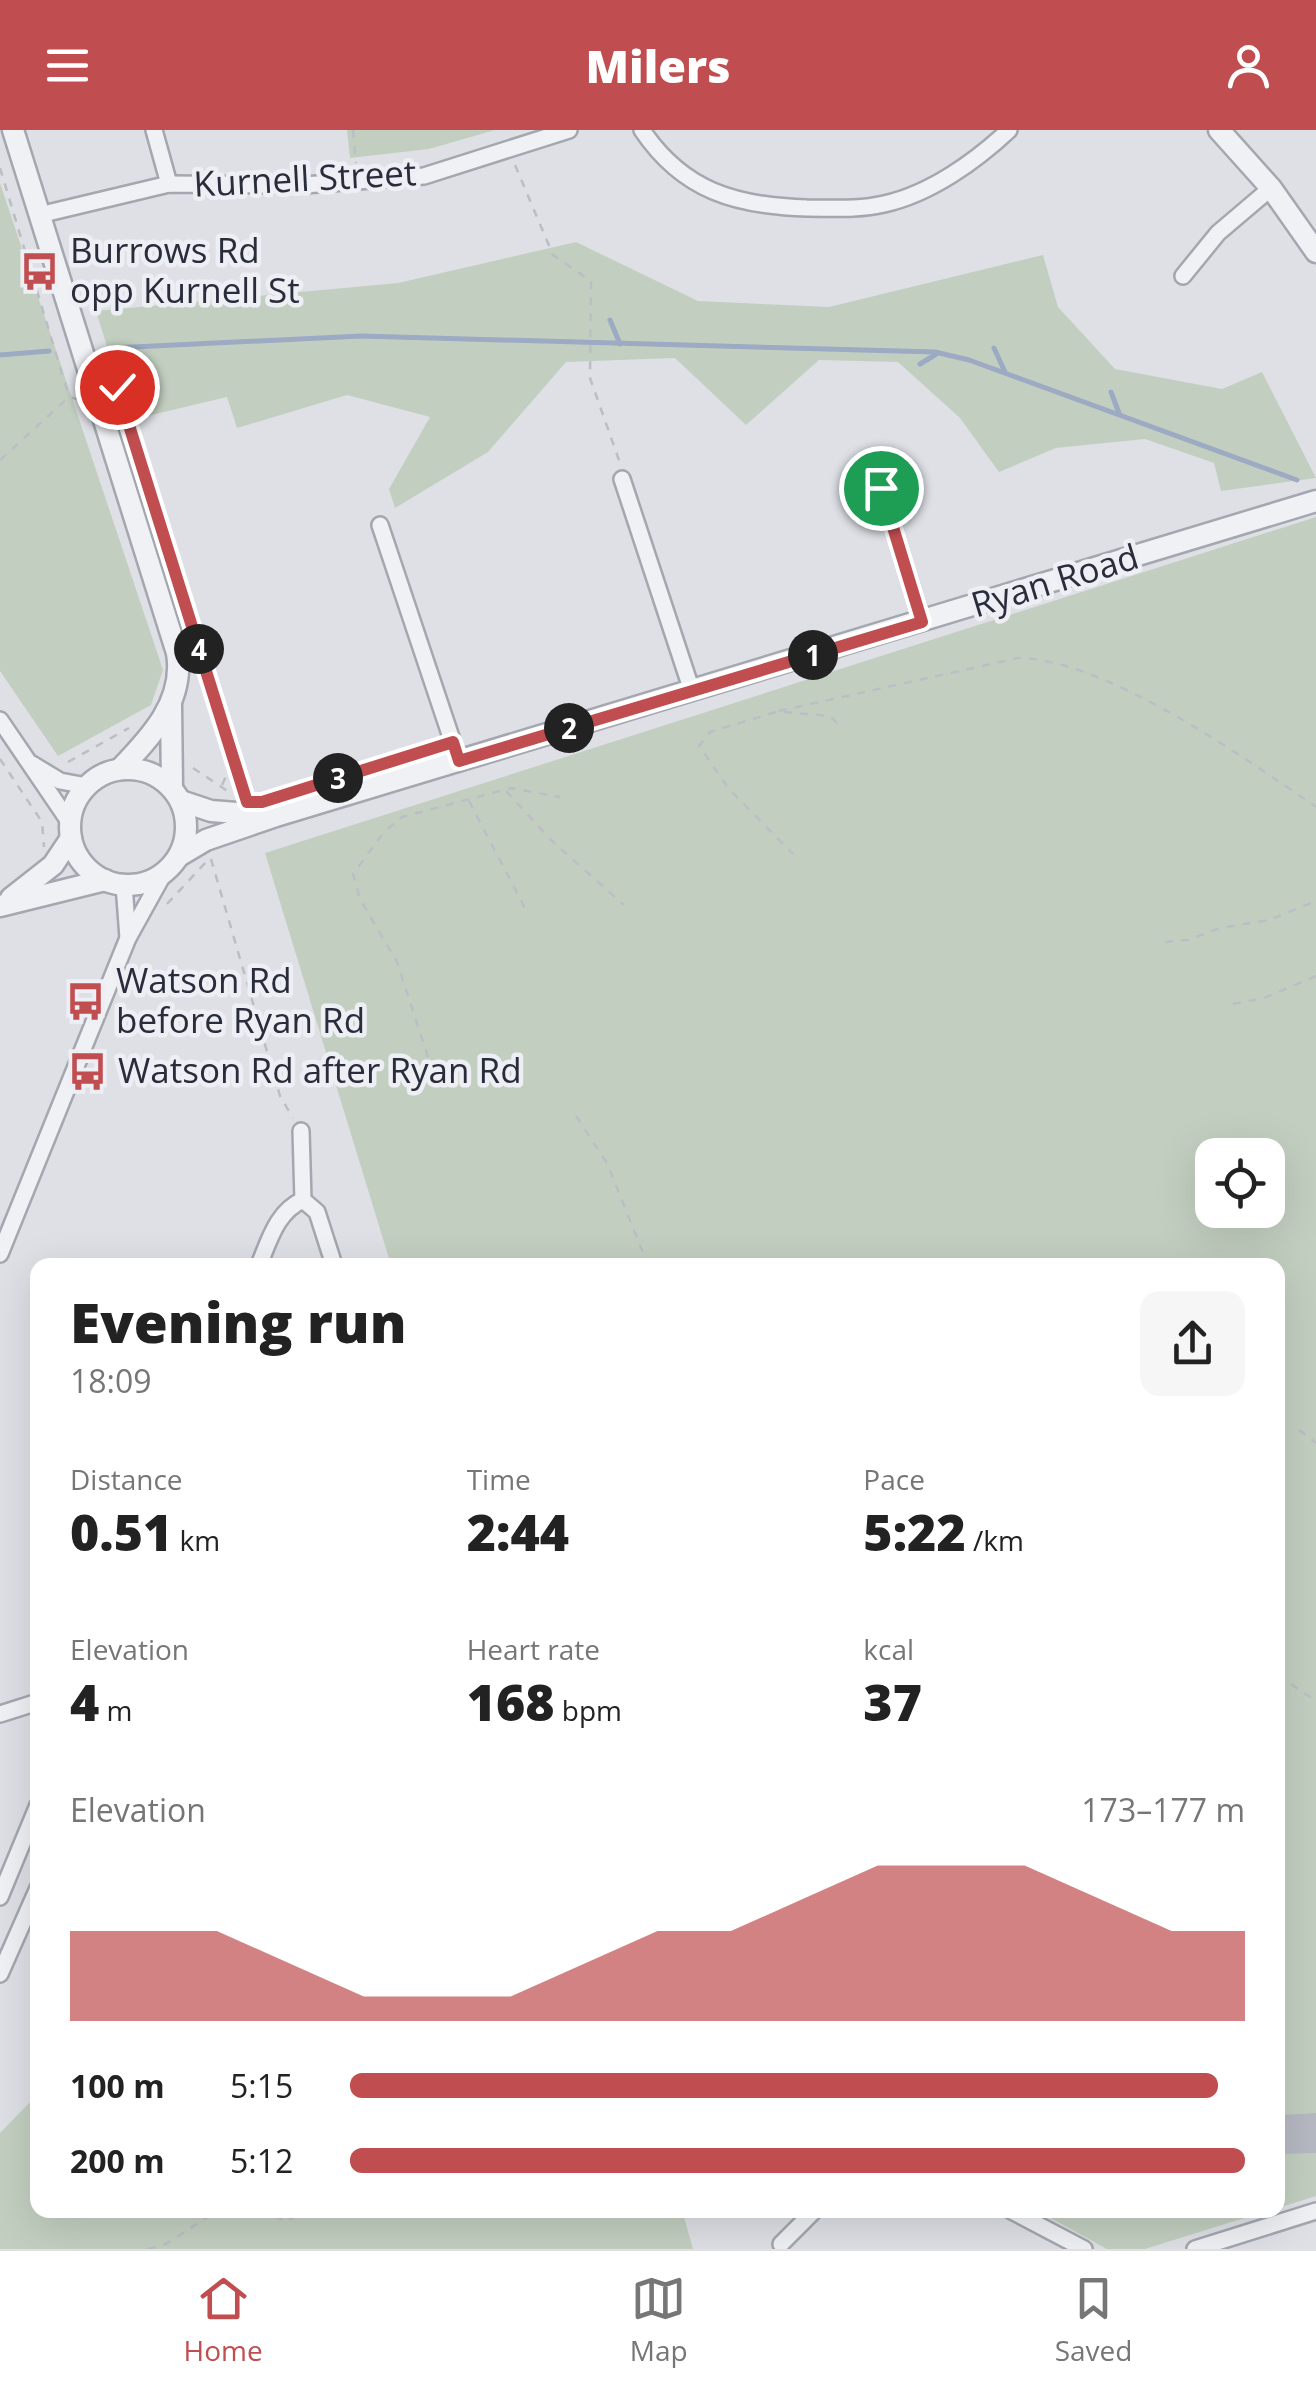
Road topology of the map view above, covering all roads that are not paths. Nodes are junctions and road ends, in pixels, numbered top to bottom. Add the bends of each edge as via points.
1 (13, 130) edge
2 (154, 130) edge
3 (569, 130) edge
4 (642, 130) edge
5 (1009, 130) edge
6 (1219, 130) edge
7 (169, 184) junction
8 (1271, 188) junction
9 (39, 215) junction
10 (1316, 252) edge
11 (1183, 276) dead end
12 (622, 479) road end
13 (881, 488) dead end
14 (1316, 501) edge
15 (380, 524) dead end
16 (922, 622) junction
17 (692, 691) junction
18 (171, 703) junction
19 (0, 720) edge
20 (459, 761) junction
21 (29, 762) junction
22 (120, 769) junction
23 (87, 786) junction
24 (176, 794) junction
25 (276, 816) junction
26 (70, 831) junction
27 (179, 856) junction
28 (164, 873) junction
29 (114, 882) junction
30 (1, 906) edge
31 (128, 938) junction
32 (301, 1131) road end
33 (303, 1200) junction
34 (0, 1254) edge
35 (262, 1258) edge
36 (332, 1258) edge
37 (30, 1705) edge
38 (0, 1714) edge
39 (30, 1825) edge
40 (0, 1897) edge
41 (30, 1906) edge
42 (0, 1974) edge
43 (1316, 2211) edge
44 (807, 2218) edge
45 (1025, 2218) edge
46 (781, 2244) dead end
47 (1084, 2249) edge
48 (1194, 2249) edge

1 - 9 street
2 - 7 street
3 - 7 street, Kurnell Street via 424,176
4 - 5 street via 676,172 708,193 768,207 847,208 886,204 932,184 985,153
6 - 8 street
7 - 9 street, Kurnell Street
8 - 10 street
8 - 11 street via 1218,233
9 - 18 street via 177,653 180,673
12 - 17 street
13 - 16 street
14 - 16 street, Ryan Road
15 - 20 street
16 - 17 street, Ryan Road
17 - 20 street, Ryan Road
18 - 22 street via 150,739
18 - 24 street
19 - 21 street
20 - 25 street, Ryan Road
21 - 23 street
21 - 26 street
22 - 23 street
22 - 24 street via 148,772
23 - 26 street
24 - 25 street, Ryan Road via 210,811
24 - 27 street via 186,828
25 - 27 street, Ryan Road
26 - 29 street via 82,863
26 - 30 street via 53,865
27 - 28 street
28 - 29 street via 145,882
28 - 31 street
29 - 30 street
29 - 31 street
31 - 34 street
32 - 33 street
33 - 35 street via 276,1223
33 - 36 street via 317,1212
37 - 38 street
39 - 40 street
41 - 42 street
43 - 48 street
44 - 46 street
45 - 47 street

